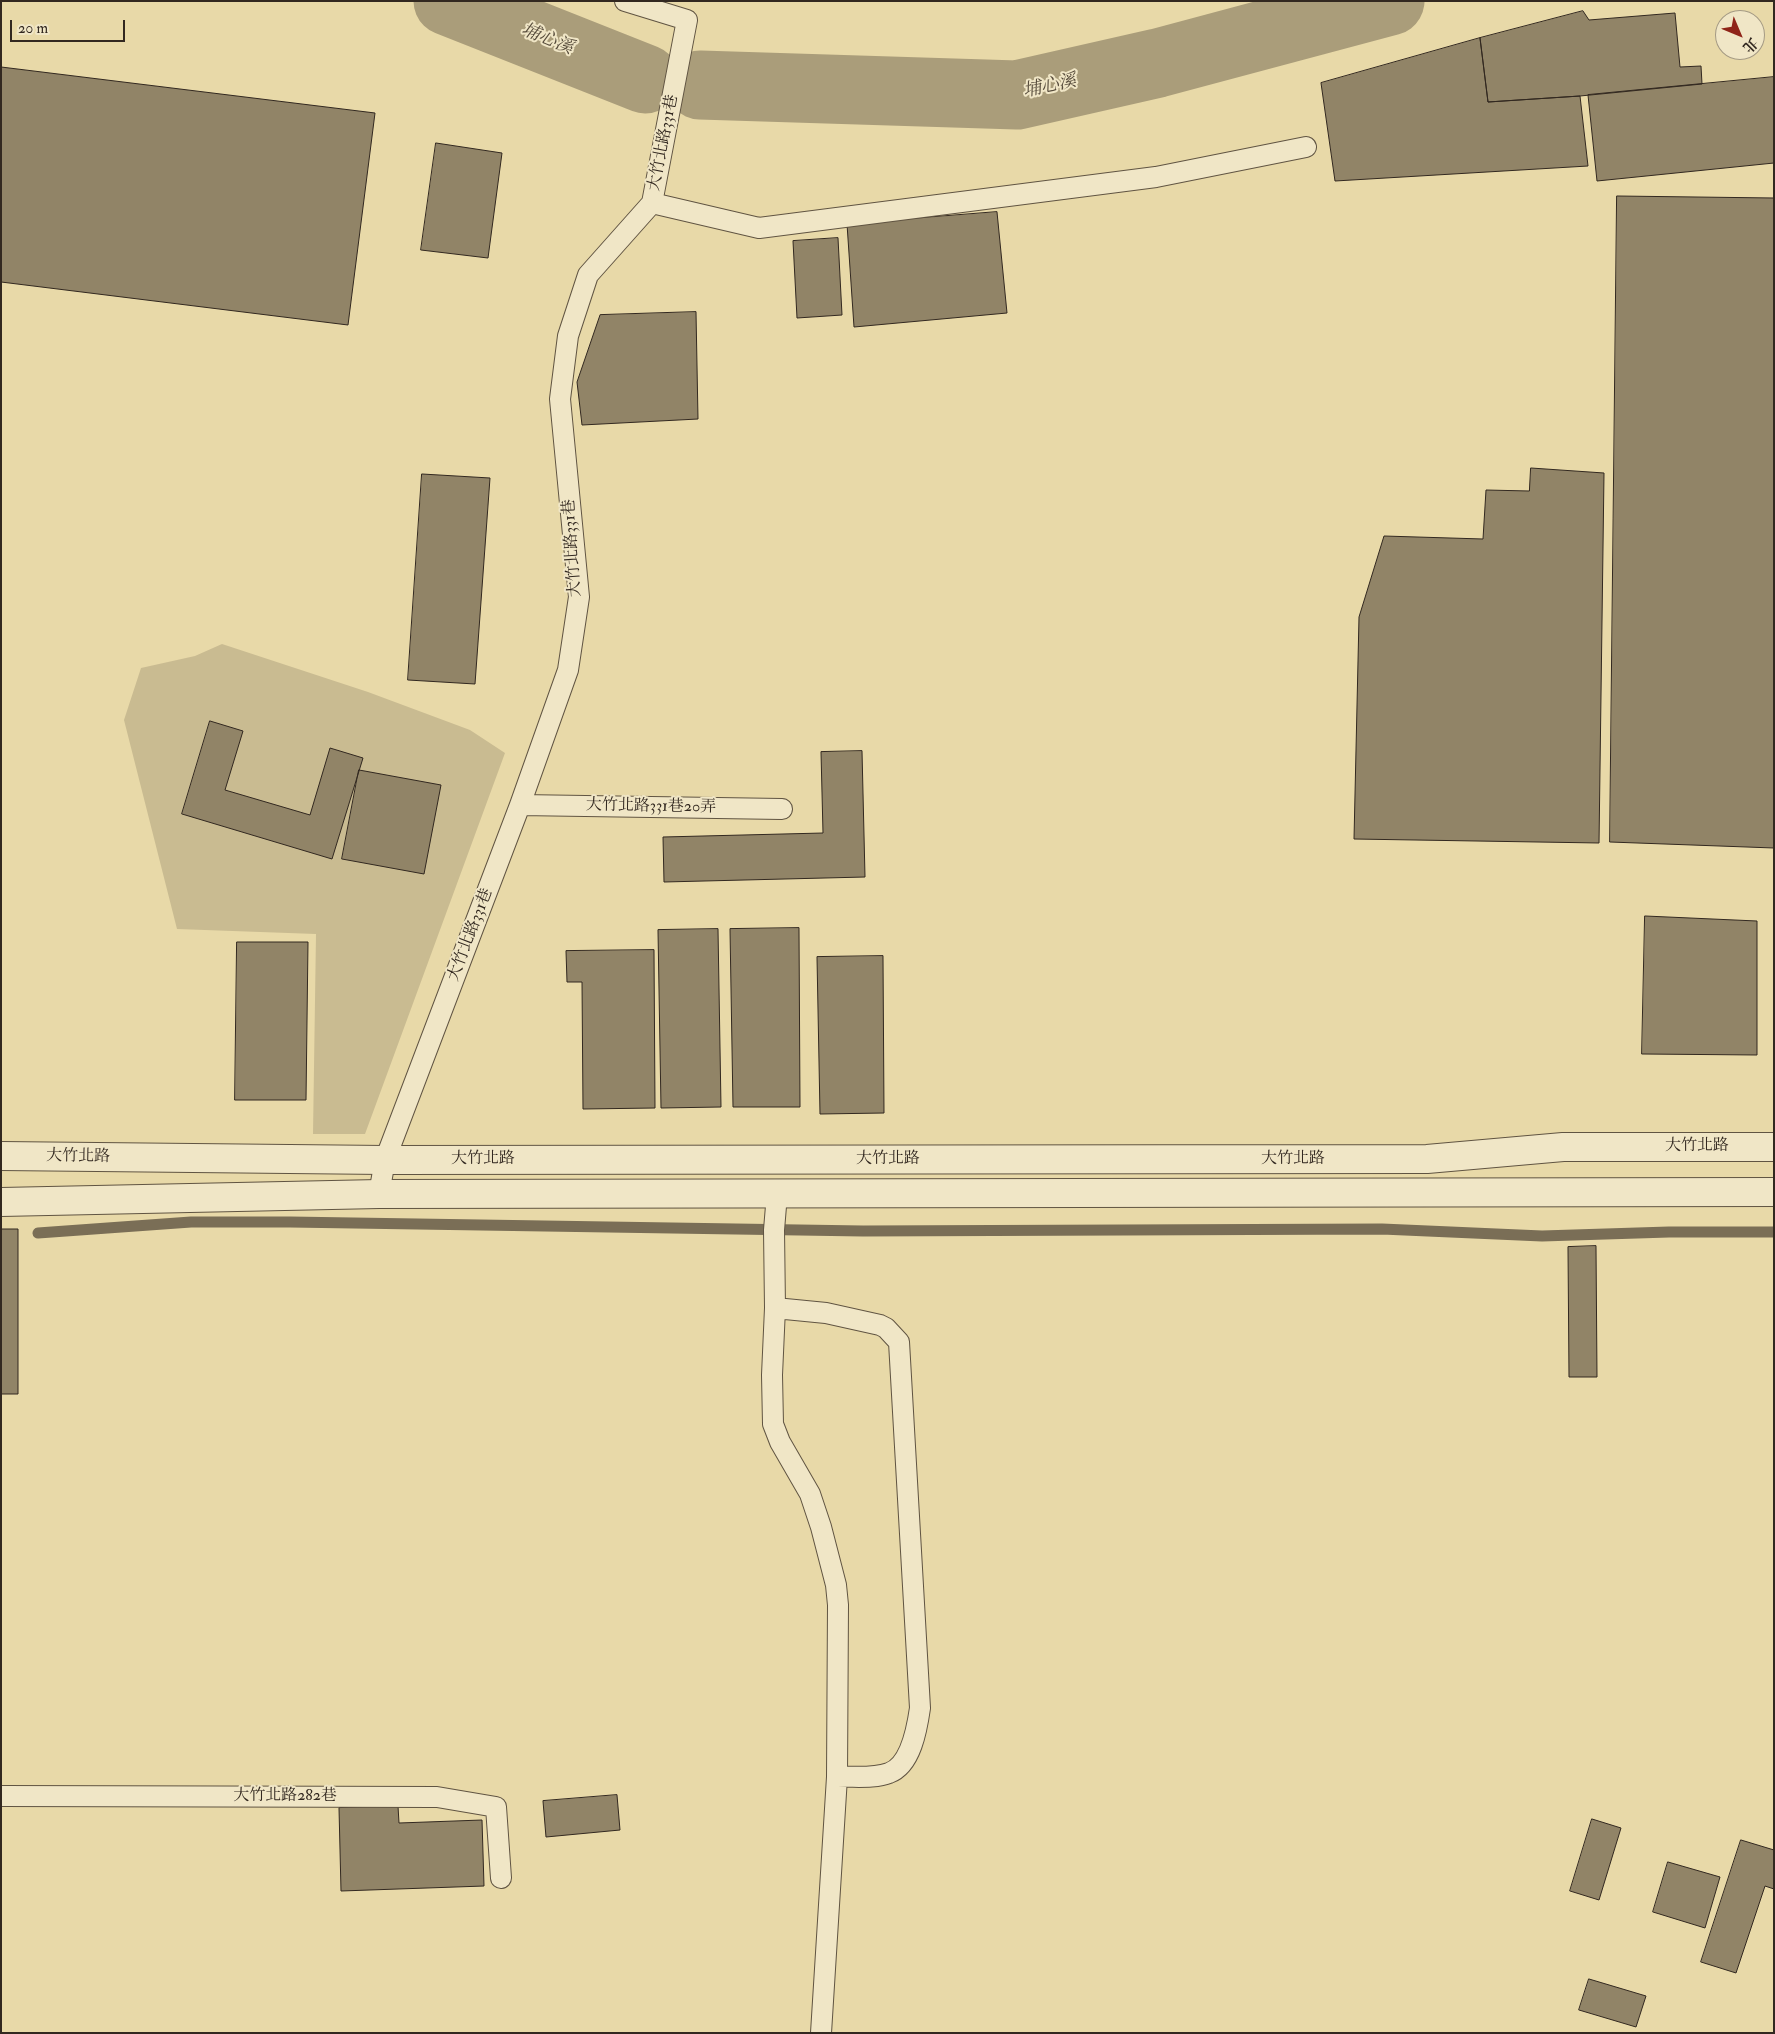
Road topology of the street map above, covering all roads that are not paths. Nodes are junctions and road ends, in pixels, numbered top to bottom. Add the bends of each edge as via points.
1 (624, 1) edge
2 (1306, 147) dead end
3 (652, 203) junction
4 (520, 804) junction
5 (782, 810) dead end
6 (1774, 1147) edge
7 (1, 1156) edge
8 (385, 1160) junction
9 (1774, 1192) edge
10 (380, 1194) junction
11 (777, 1194) junction
12 (1, 1202) edge
13 (775, 1308) junction
14 (837, 1777) junction
15 (1, 1796) edge
16 (500, 1878) dead end
17 (821, 2033) edge

1 - 3 lane, 大竹北路331巷 via 687,20
2 - 3 lane via 1156,177 759,228
3 - 4 lane, 大竹北路331巷 via 588,275 568,336 560,399 579,597 568,670
4 - 5 lane, 大竹北路331巷20弄
4 - 8 lane, 大竹北路331巷
6 - 8 street, 大竹北路 via 1563,1146 1427,1159
7 - 8 street, 大竹北路
8 - 10 lane, 大竹北路331巷
9 - 11 street, 大竹北路
10 - 11 street, 大竹北路
10 - 12 street, 大竹北路
11 - 13 lane
13 - 14 lane via 773,1424 810,1494 837,1595
13 - 14 lane via 826,1313 880,1325 899,1342 920,1708 917,1730 910,1752 890,1773
14 - 17 lane
15 - 16 lane, 大竹北路282巷 via 437,1797 496,1807

